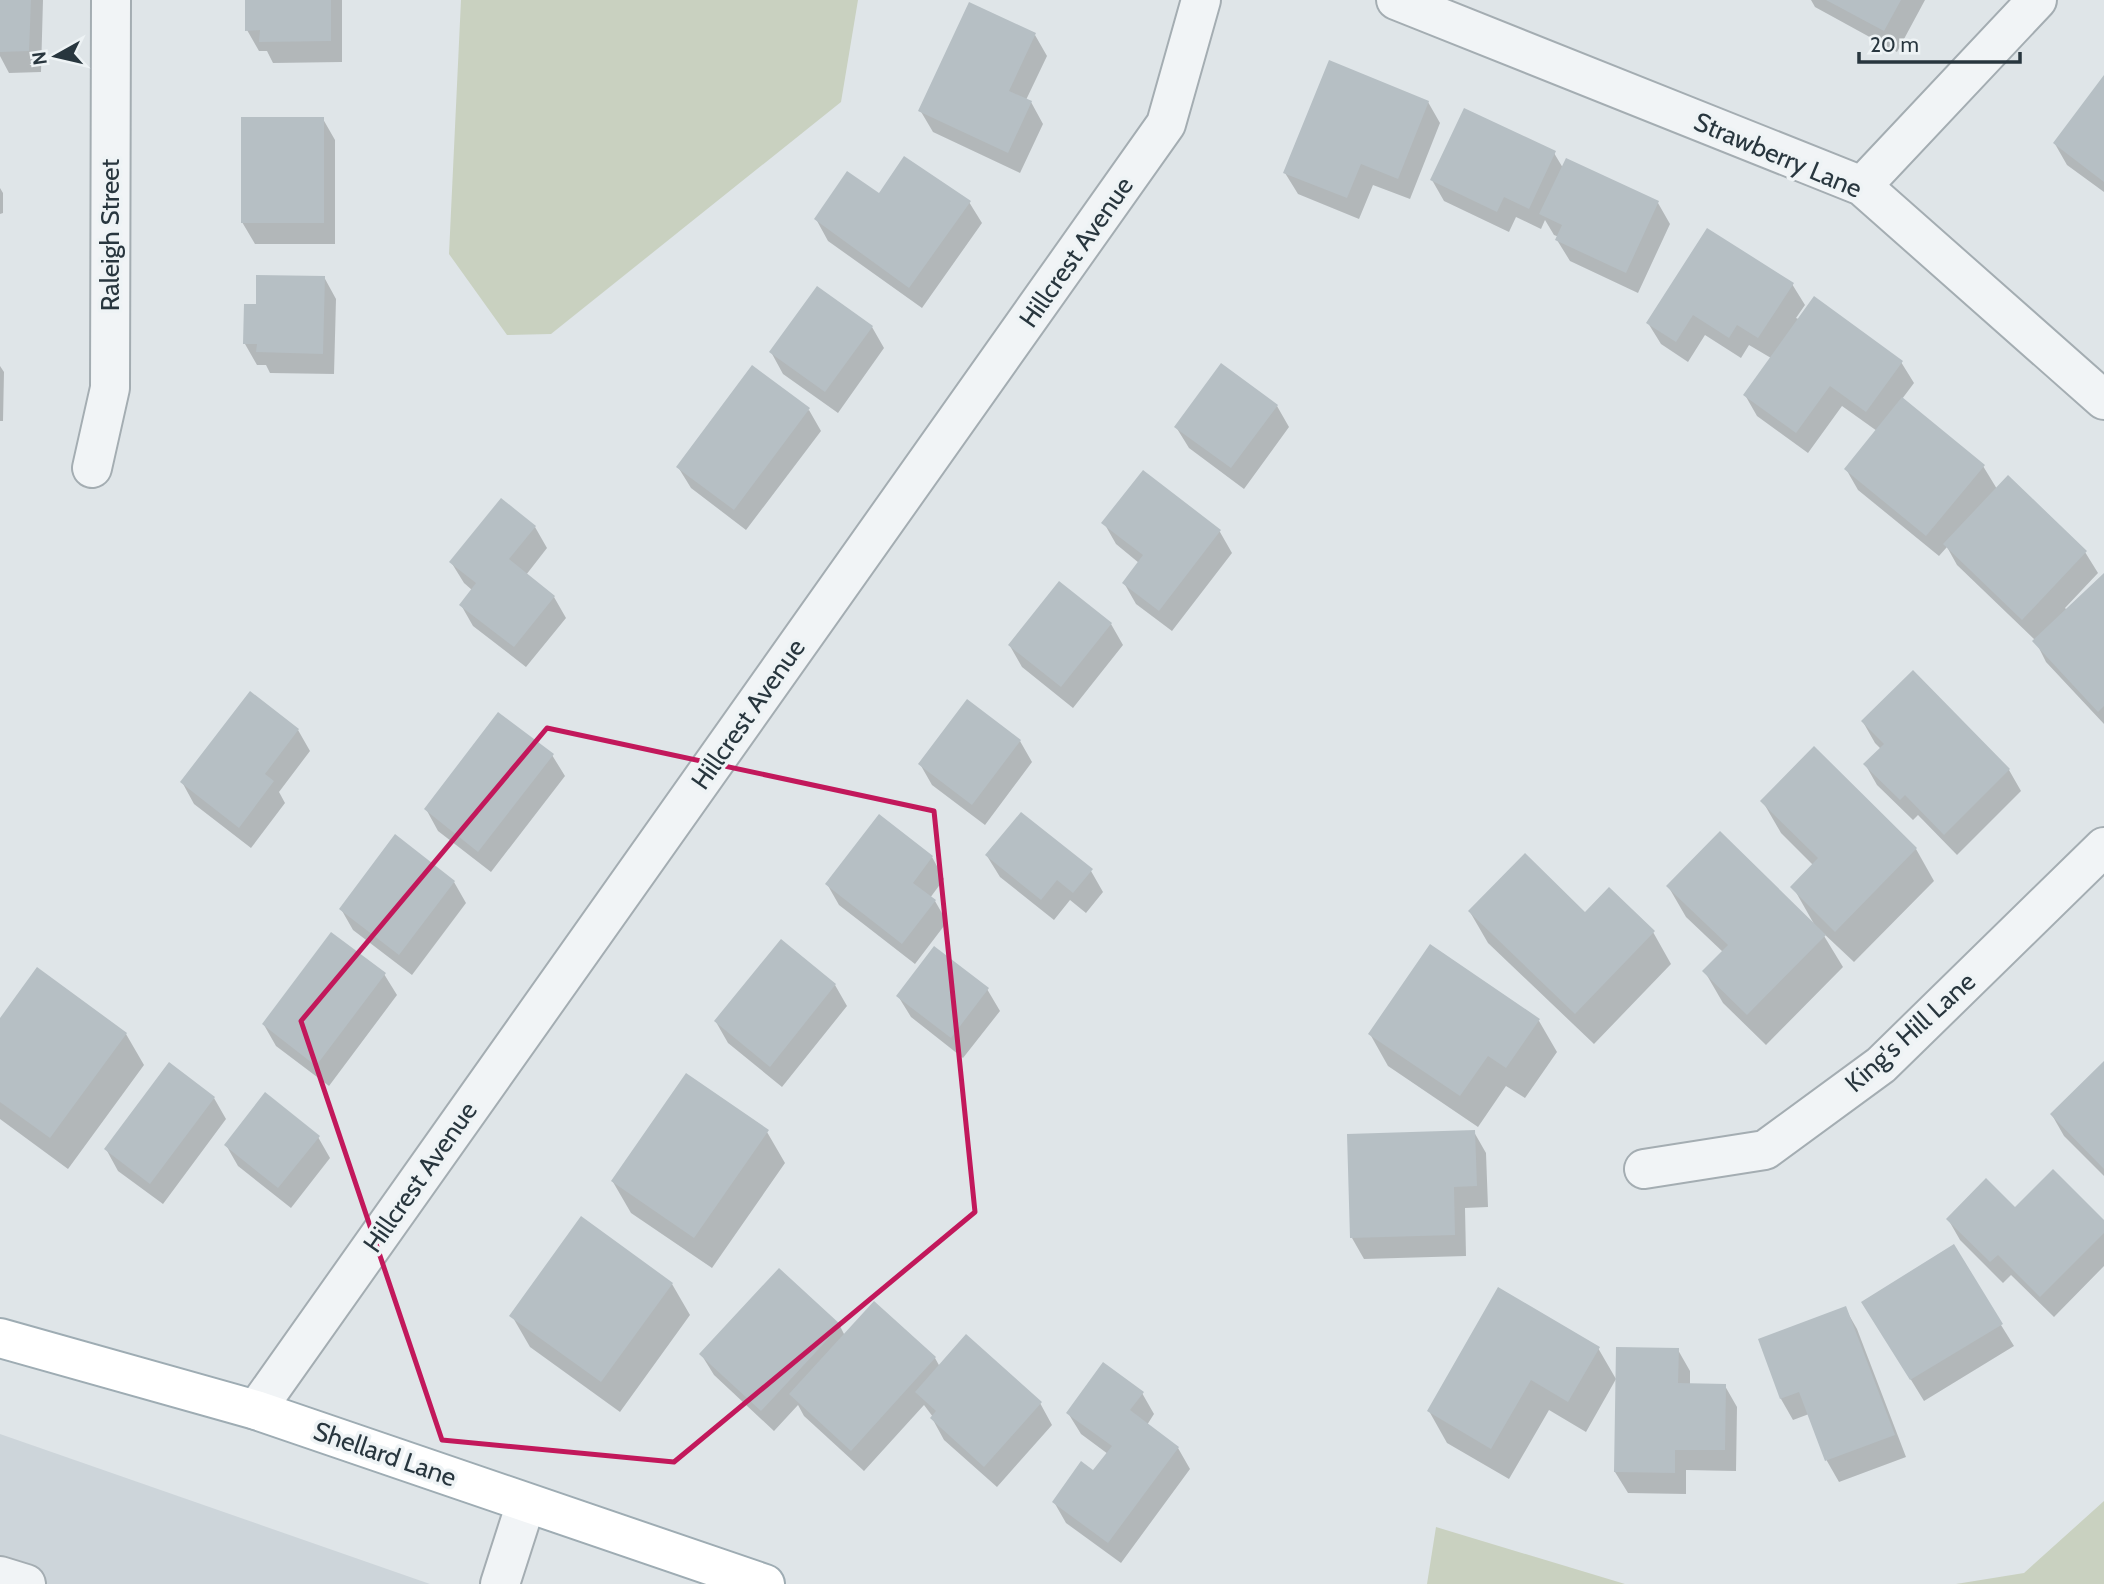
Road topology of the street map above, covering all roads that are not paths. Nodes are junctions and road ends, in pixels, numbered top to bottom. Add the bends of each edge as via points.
1 (111, 0) edge
2 (1201, 0) edge
3 (1396, 0) edge
4 (2037, 0) edge
5 (1862, 186) junction
6 (2104, 400) edge
7 (92, 468) dead end
8 (2104, 847) edge
9 (1644, 1169) dead end
10 (0, 1338) edge
11 (256, 1410) junction
12 (526, 1503) junction
13 (0, 1576) edge
14 (26, 1584) edge
15 (500, 1584) edge
16 (765, 1584) edge

1 - 7 street, Raleigh Street via 110,387
2 - 11 street, Hillcrest Avenue via 1166,124
3 - 5 street, Strawberry Lane
4 - 5 street
5 - 6 street, Strawberry Lane
8 - 9 street, King's Hill Lane via 1881,1065 1765,1150
10 - 11 main road, Shellard Lane
11 - 12 main road, Shellard Lane
12 - 15 street
12 - 16 main road, Shellard Lane
13 - 14 street

